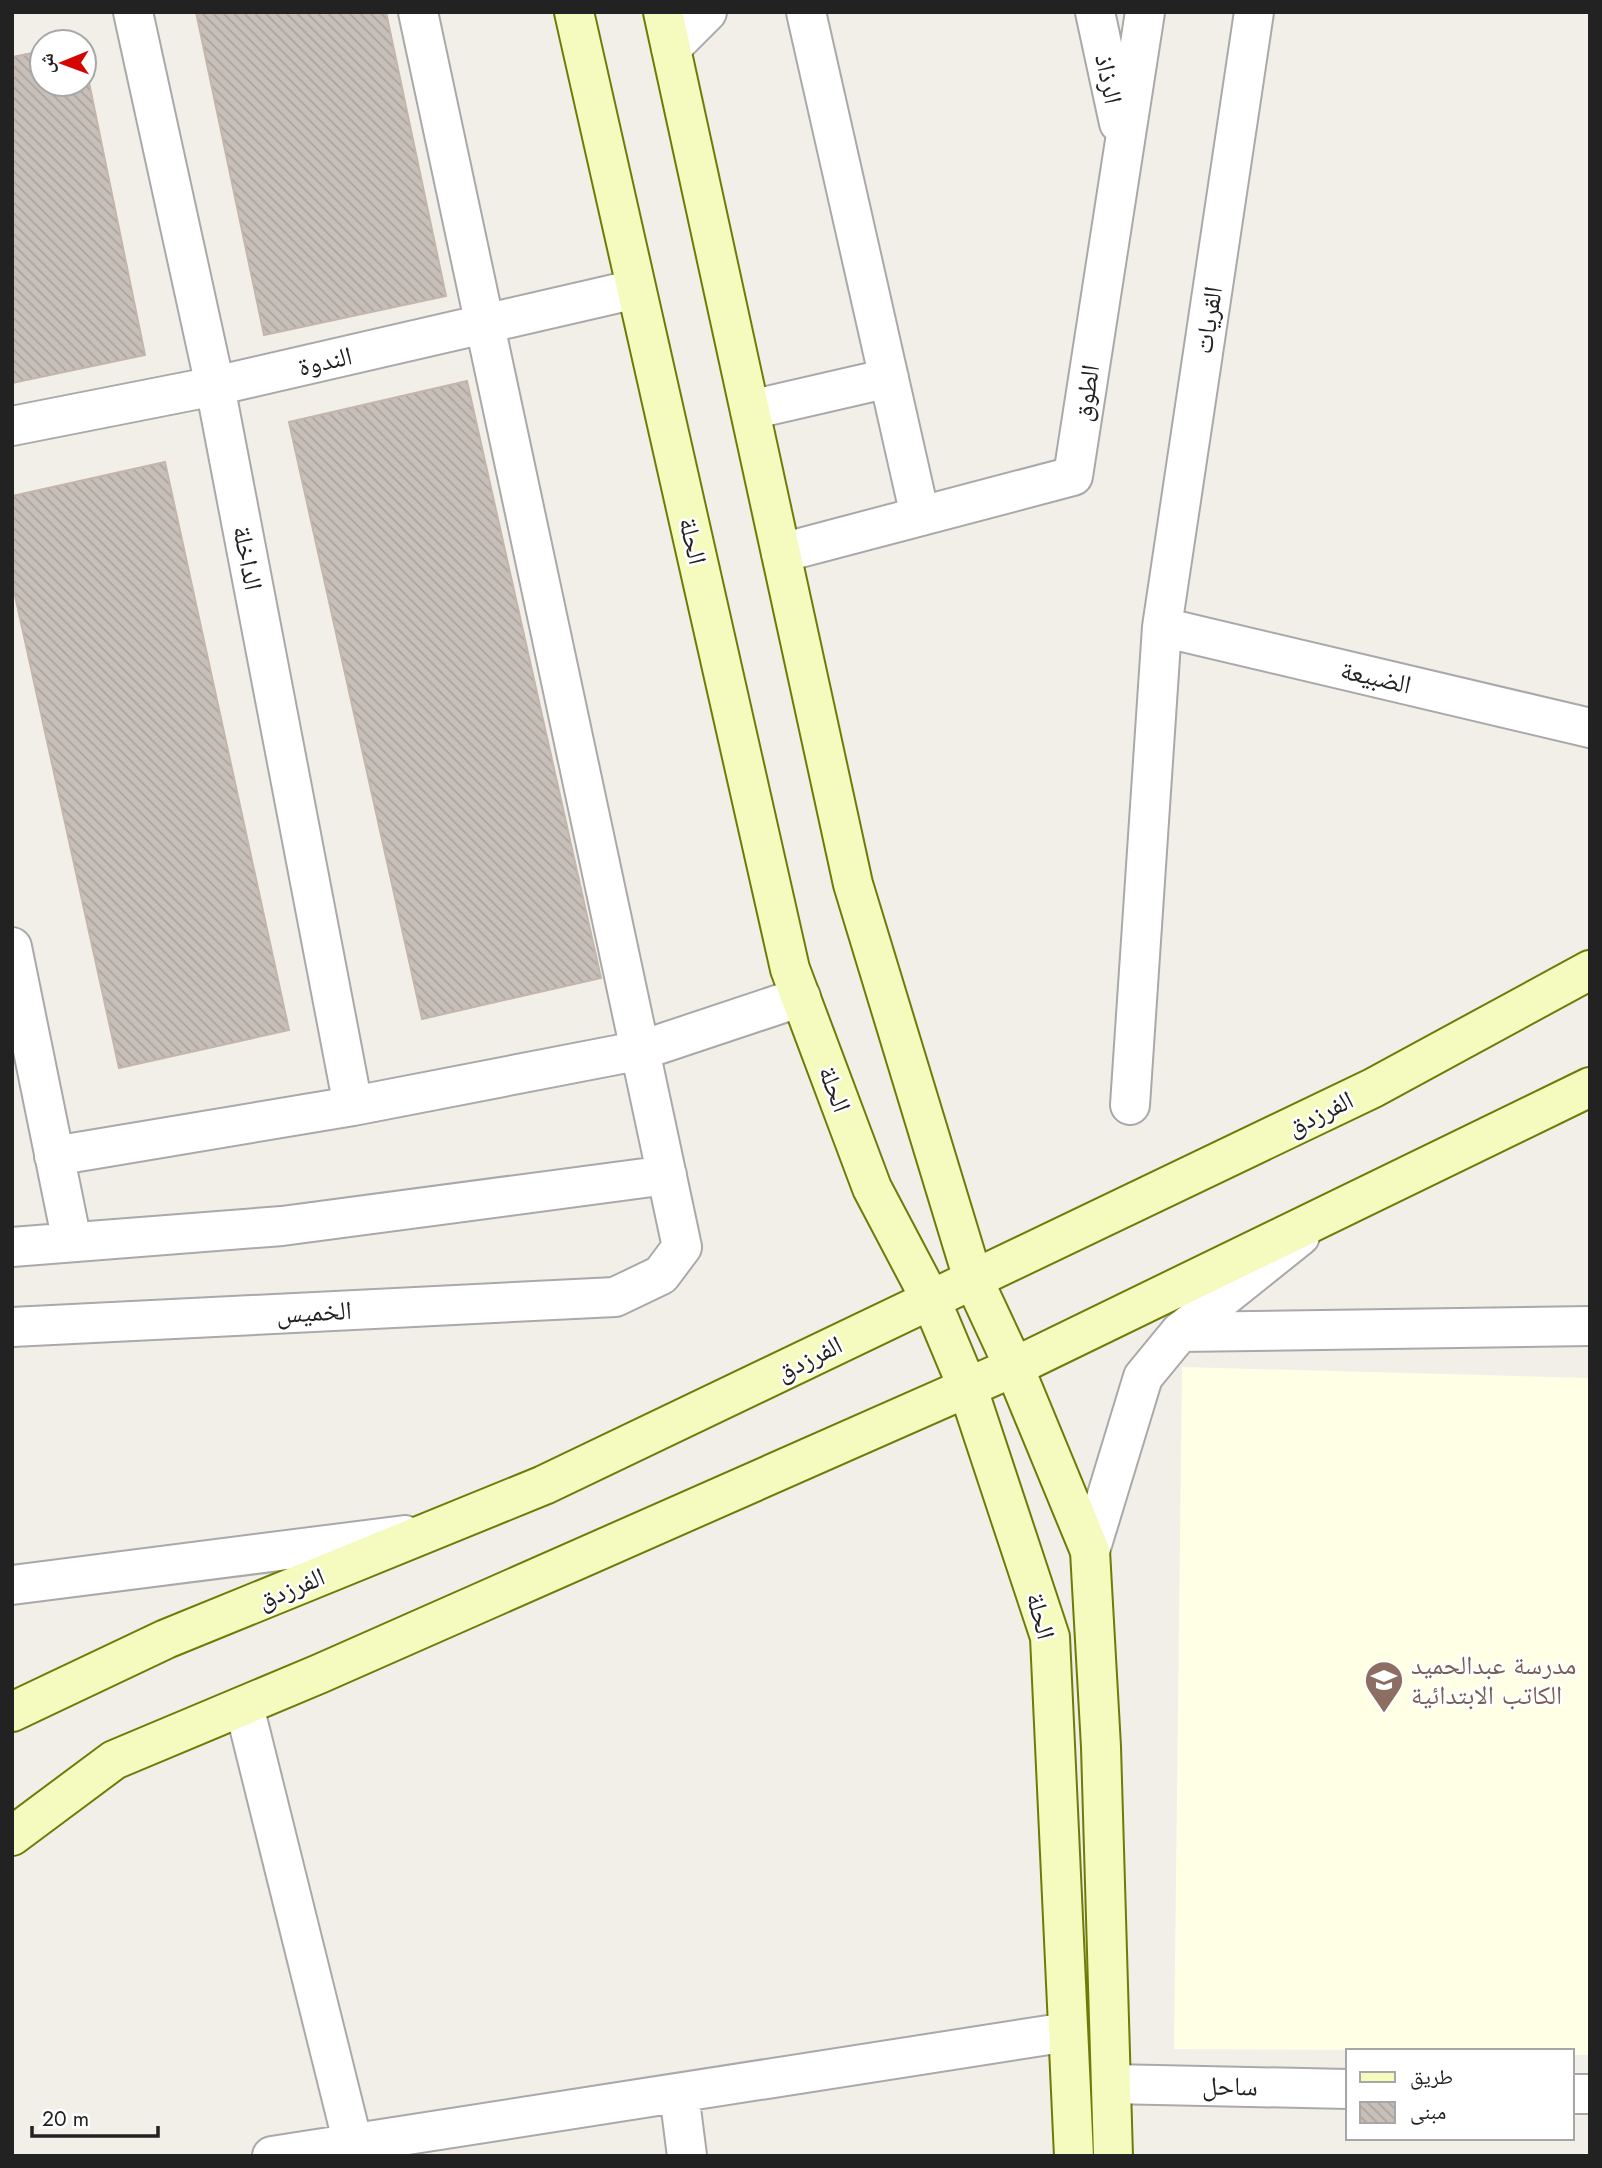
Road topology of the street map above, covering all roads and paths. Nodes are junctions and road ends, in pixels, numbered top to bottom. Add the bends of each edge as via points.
1 (133, 12) edge
2 (418, 12) edge
3 (573, 12) edge
4 (707, 12) edge
5 (806, 12) edge
6 (1095, 12) edge
7 (1145, 12) edge
8 (1254, 12) edge
9 (667, 30) edge
10 (1124, 147) junction
11 (636, 289) junction
12 (487, 325) junction
13 (888, 378) junction
14 (215, 386) junction
15 (750, 410) junction
16 (12, 426) edge
17 (920, 516) junction
18 (781, 553) junction
19 (1161, 627) junction
20 (1590, 728) edge
21 (12, 947) edge
22 (1590, 970) edge
23 (800, 997) junction
24 (642, 1050) junction
25 (1590, 1087) edge
26 (1129, 1105) dead end
27 (354, 1106) junction
28 (54, 1156) junction
29 (667, 1175) junction
30 (1324, 1217) junction
31 (72, 1242) junction
32 (12, 1247) edge
33 (973, 1279) junction
34 (931, 1300) junction
35 (1590, 1326) edge
36 (12, 1327) edge
37 (1180, 1332) junction
38 (1014, 1367) junction
39 (967, 1386) junction
40 (428, 1532) junction
41 (1090, 1551) junction
42 (12, 1584) edge
43 (244, 1706) junction
44 (12, 1712) edge
45 (12, 1836) edge
46 (1068, 2032) junction
47 (1111, 2084) junction
48 (1346, 2089) edge
49 (679, 2093) junction
50 (354, 2150) edge
51 (272, 2156) edge
52 (687, 2156) edge
53 (1074, 2156) edge
54 (1113, 2156) edge

1 - 14 street, الداخلة
2 - 12 street
3 - 11 main road, الحلة
4 - 9 street
5 - 13 street
6 - 10 street, الرذاذ
7 - 10 street, الطوق
8 - 19 street, القريات
9 - 15 main road, الحلة
10 - 17 street, الطوق via 1073,476
11 - 12 street, الندوة
11 - 23 main road, الحلة via 790,970
12 - 14 street, الندوة
12 - 24 street
13 - 15 street
13 - 17 street
14 - 16 street, الندوة
14 - 27 street, الداخلة
15 - 18 main road, الحلة
17 - 18 street, الطوق
18 - 33 main road, الحلة via 853,884
19 - 20 street, الضبيعة
19 - 26 street, القريات
21 - 28 street
22 - 33 main road, الفرزدق via 1373,1088
23 - 24 street
23 - 34 main road, الحلة via 872,1188
24 - 27 street
24 - 29 street
25 - 30 main road
27 - 28 street
28 - 31 street
29 - 31 street via 282,1226
29 - 36 street, الخميس via 682,1247 661,1275 615,1297
30 - 37 street
30 - 38 main road
31 - 32 street
33 - 34 main road, الفرزدق
33 - 38 main road, الحلة
34 - 39 main road, الحلة
34 - 40 main road, الفرزدق via 544,1485
35 - 37 street
37 - 41 street via 1143,1377
38 - 39 main road
38 - 41 main road, الحلة
39 - 43 main road
39 - 46 main road, الحلة via 1050,1637
40 - 42 street
40 - 44 main road, الفرزدق via 166,1639
41 - 47 main road, الحلة
43 - 45 main road via 114,1760
43 - 50 street
46 - 49 street
46 - 53 main road, الحلة
47 - 48 street, ساحل
47 - 54 main road, الحلة
49 - 50 street
49 - 52 street
50 - 51 street

